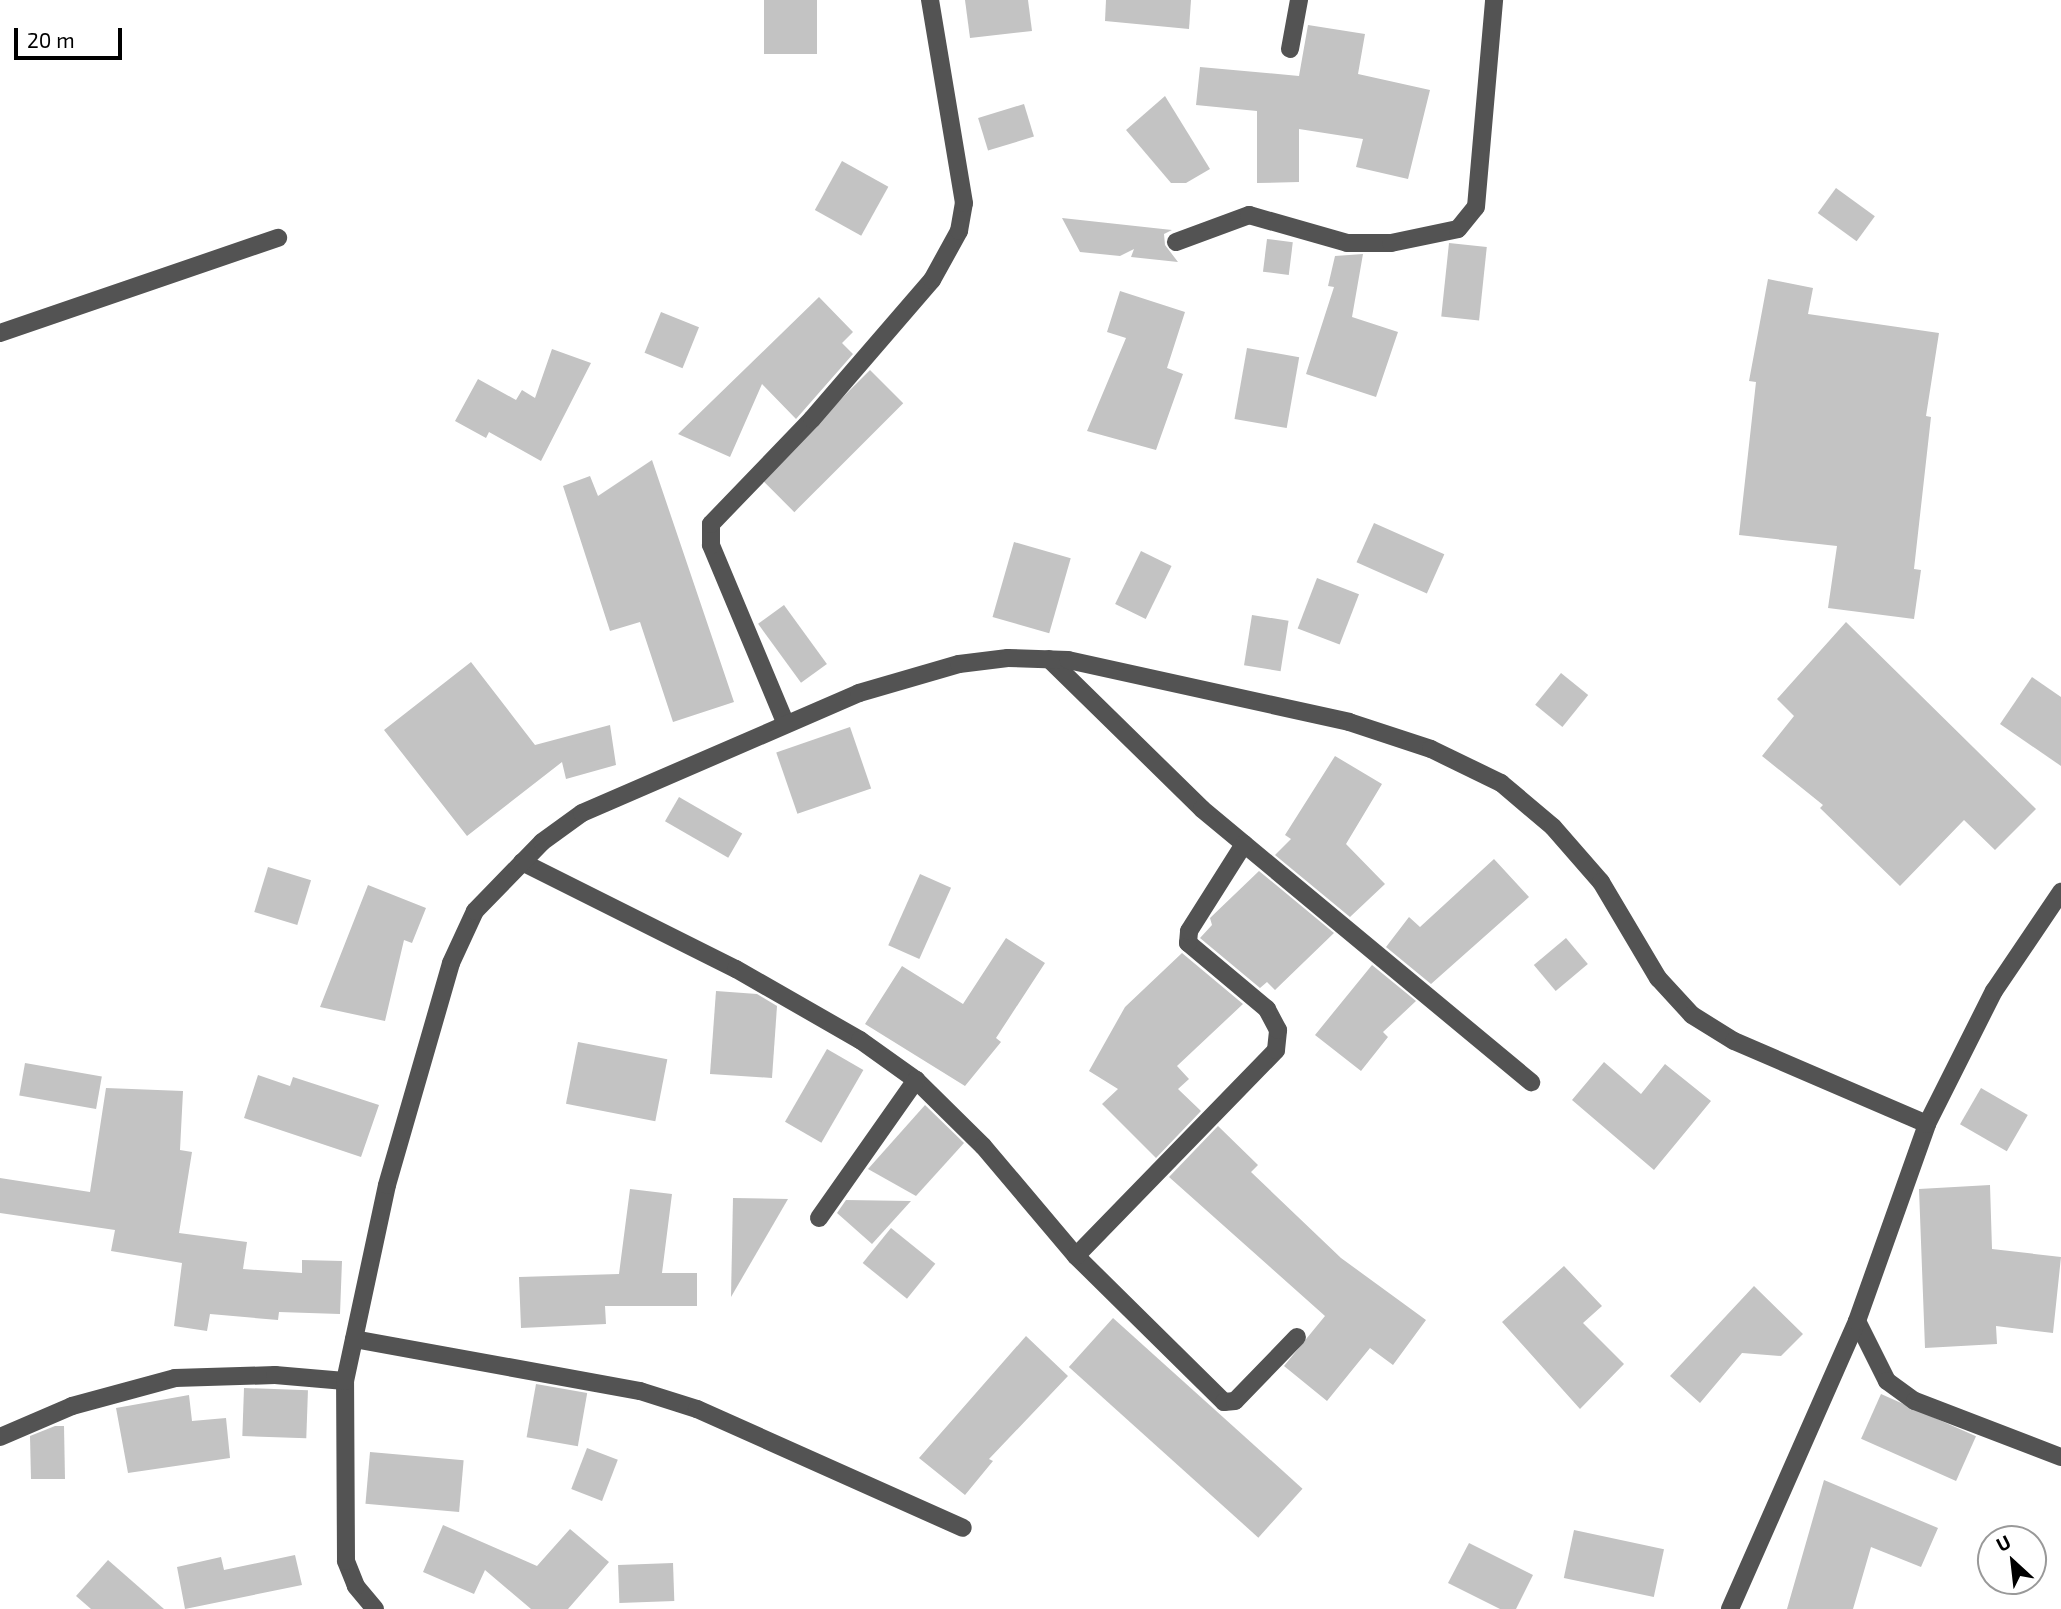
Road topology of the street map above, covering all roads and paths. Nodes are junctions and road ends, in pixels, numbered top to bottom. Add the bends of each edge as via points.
1 (930, 0) edge
2 (1299, 0) edge
3 (1494, 0) edge
4 (1290, 49) dead end
5 (278, 238) dead end
6 (1176, 242) dead end
7 (0, 333) edge
8 (1049, 659) junction
9 (785, 722) junction
10 (1244, 844) junction
11 (522, 862) junction
12 (2061, 892) edge
13 (916, 1080) junction
14 (1531, 1082) dead end
15 (1927, 1124) junction
16 (819, 1218) dead end
17 (1076, 1256) junction
18 (1857, 1321) junction
19 (1297, 1336) dead end
20 (354, 1339) junction
21 (345, 1381) junction
22 (0, 1437) edge
23 (2061, 1457) edge
24 (963, 1528) dead end
25 (375, 1609) edge
26 (1730, 1609) edge

1 - 9 street via 964,203 959,231 932,280 812,418 711,524 711,545
2 - 4 street
3 - 6 street via 1476,207 1458,229 1391,243 1347,243 1250,215
5 - 7 street
8 - 9 street via 959,664
8 - 10 street
8 - 15 street via 1349,722 1432,749 1501,783 1553,827 1601,883 1658,978 1692,1014 1734,1041
9 - 11 street via 582,813
10 - 14 street
10 - 17 street via 1189,931 1188,943 1267,1009 1278,1030 1276,1050
11 - 13 street via 736,969 860,1040
11 - 20 street via 475,911 451,963 387,1185
12 - 15 street via 1994,991
13 - 16 street
13 - 17 street via 983,1146
15 - 18 street
17 - 19 street via 1224,1402 1235,1401
18 - 23 street via 1887,1381 1915,1401
18 - 26 street
20 - 21 street
20 - 24 street via 640,1391 697,1409
21 - 22 street via 275,1375 175,1378 72,1406
21 - 25 street via 346,1561 356,1586

